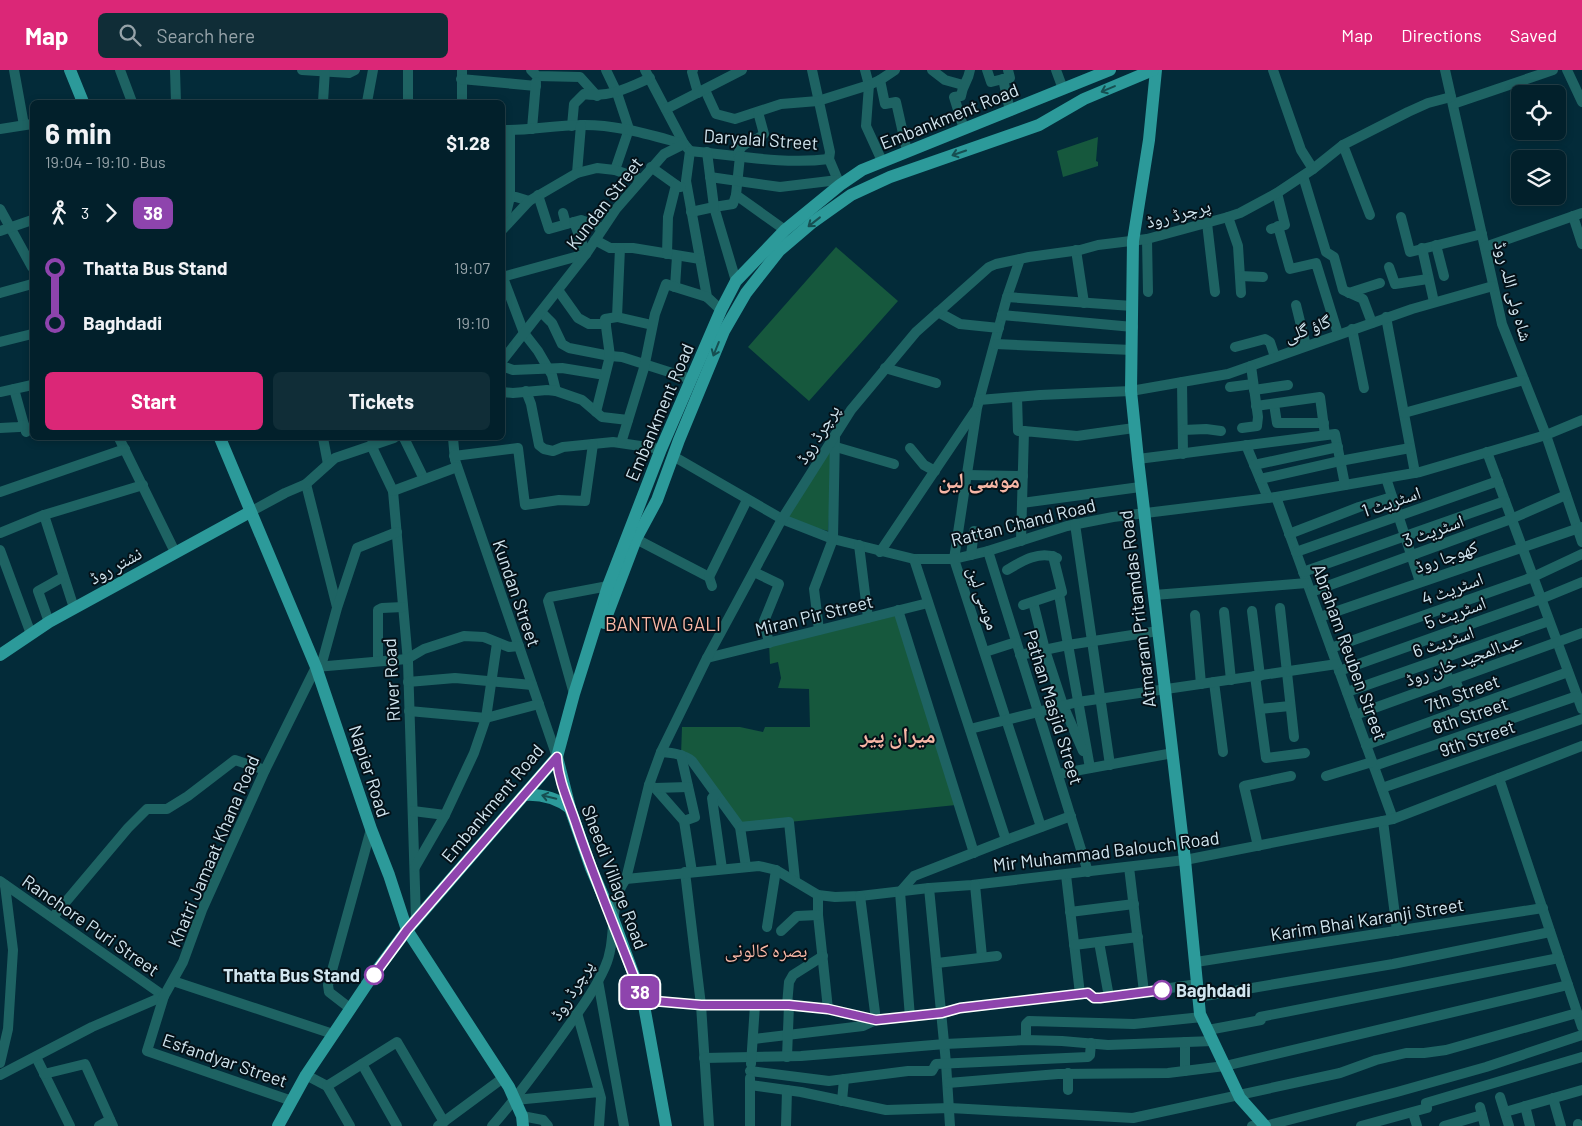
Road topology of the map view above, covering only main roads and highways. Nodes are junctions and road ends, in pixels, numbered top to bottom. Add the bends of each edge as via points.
1 (70, 70) edge
2 (1110, 70) edge
3 (1155, 70) edge
4 (82, 100) edge
5 (221, 440) edge
6 (250, 512) junction
7 (0, 655) edge
8 (557, 760) junction
9 (525, 795) junction
10 (570, 808) junction
11 (407, 930) junction
12 (522, 1121) edge
13 (1261, 1125) edge
14 (278, 1126) edge
15 (666, 1126) edge

1 - 4 main road
2 - 8 main road, Embankment Road via 882,161 839,182 785,230 736,281 661,449 608,586
3 -> 8 main road, Embankment Road via 1084,100 1039,124 890,176 851,195 779,252 746,293 724,331 657,500 636,539
3 - 13 main road, Atmaram Pritamdas Road via 1149,140 1133,241 1130,391 1202,1017 1238,1095
5 - 6 main road, Napier Road
6 - 7 main road, نشتر روڈ via 49,622
6 - 11 main road, Napier Road via 316,666
8 - 9 main road, Embankment Road
8 - 10 main road, Sheedi Village Road
10 -> 9 main road via 552,797
9 - 11 main road, Embankment Road
10 - 15 main road, Sheedi Village Road via 643,1000
11 - 12 main road, Napier Road via 503,1078
11 - 14 main road, Embankment Road via 306,1076

